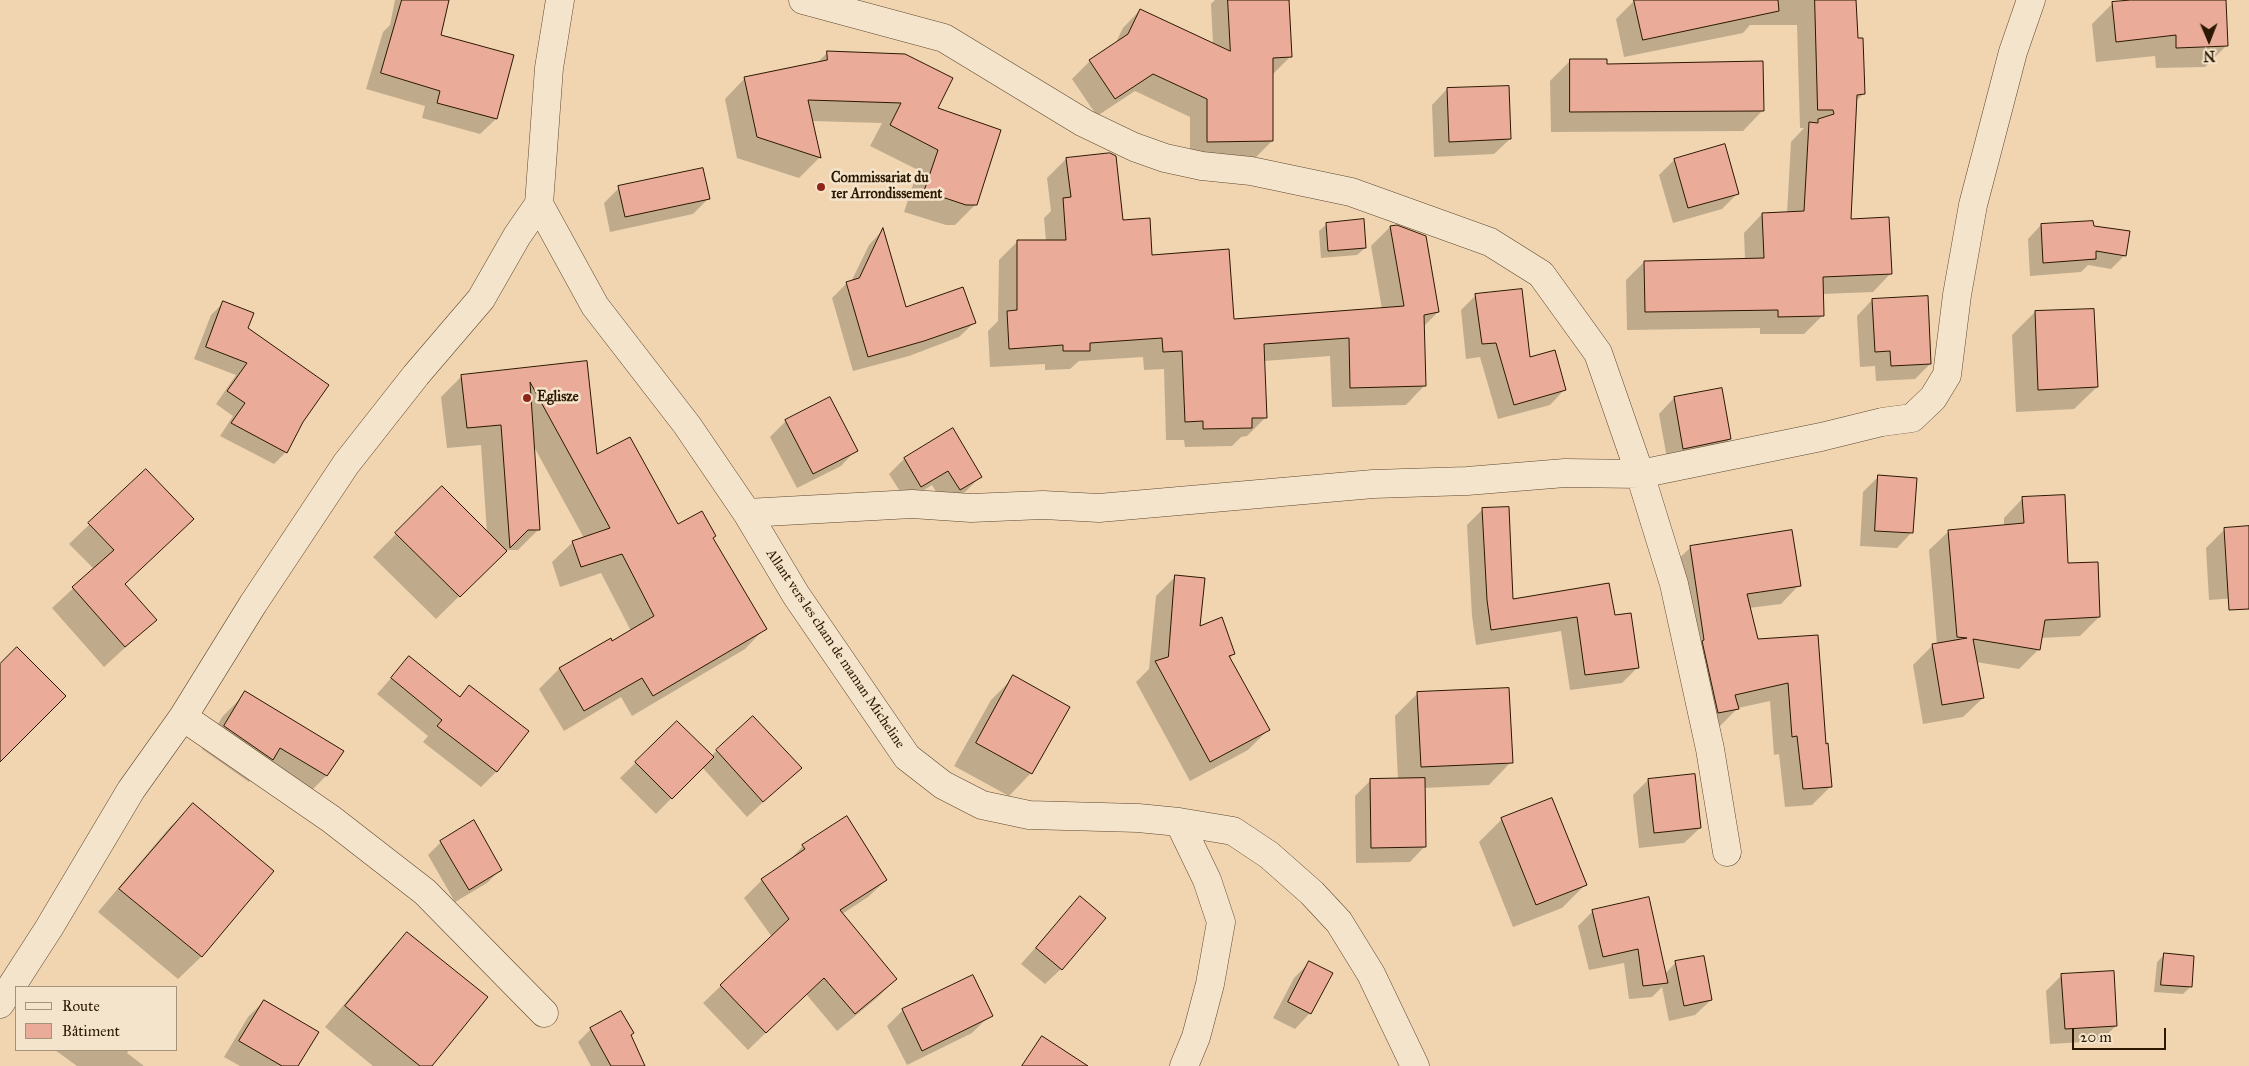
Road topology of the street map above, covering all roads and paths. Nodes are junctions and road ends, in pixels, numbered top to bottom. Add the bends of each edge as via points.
1 (560, 0) edge
2 (803, 0) edge
3 (2031, 0) edge
4 (539, 204) junction
5 (1640, 474) junction
6 (747, 513) junction
7 (183, 717) junction
8 (1179, 822) junction
9 (1727, 852) dead end
10 (0, 1004) edge
11 (544, 1013) dead end
12 (1184, 1066) edge
13 (1415, 1066) edge

1 - 4 street via 549,68
2 - 5 street via 944,38 1084,123 1134,148 1202,166 1251,171 1351,192 1490,242 1541,274 1598,353
3 - 5 street via 2013,52 1973,205 1947,375 1933,398 1912,418
4 - 6 street, Allant vers les cham de maman Micheline via 595,306 688,425
4 - 7 street via 481,299 346,464
5 - 6 street via 1565,474 1373,484 1099,508 1043,505 970,508 912,504
5 - 9 street via 1674,584 1710,749
6 - 8 street, Allant vers les cham de maman Micheline via 796,595 907,757 943,785 982,805 1029,815
7 - 10 street via 131,790
7 - 11 street via 331,819 426,892
8 - 12 street via 1207,880 1221,922 1210,984 1196,1037
8 - 13 street, Allant vers les cham de maman Micheline via 1233,831 1269,855 1312,893 1339,922 1372,974

